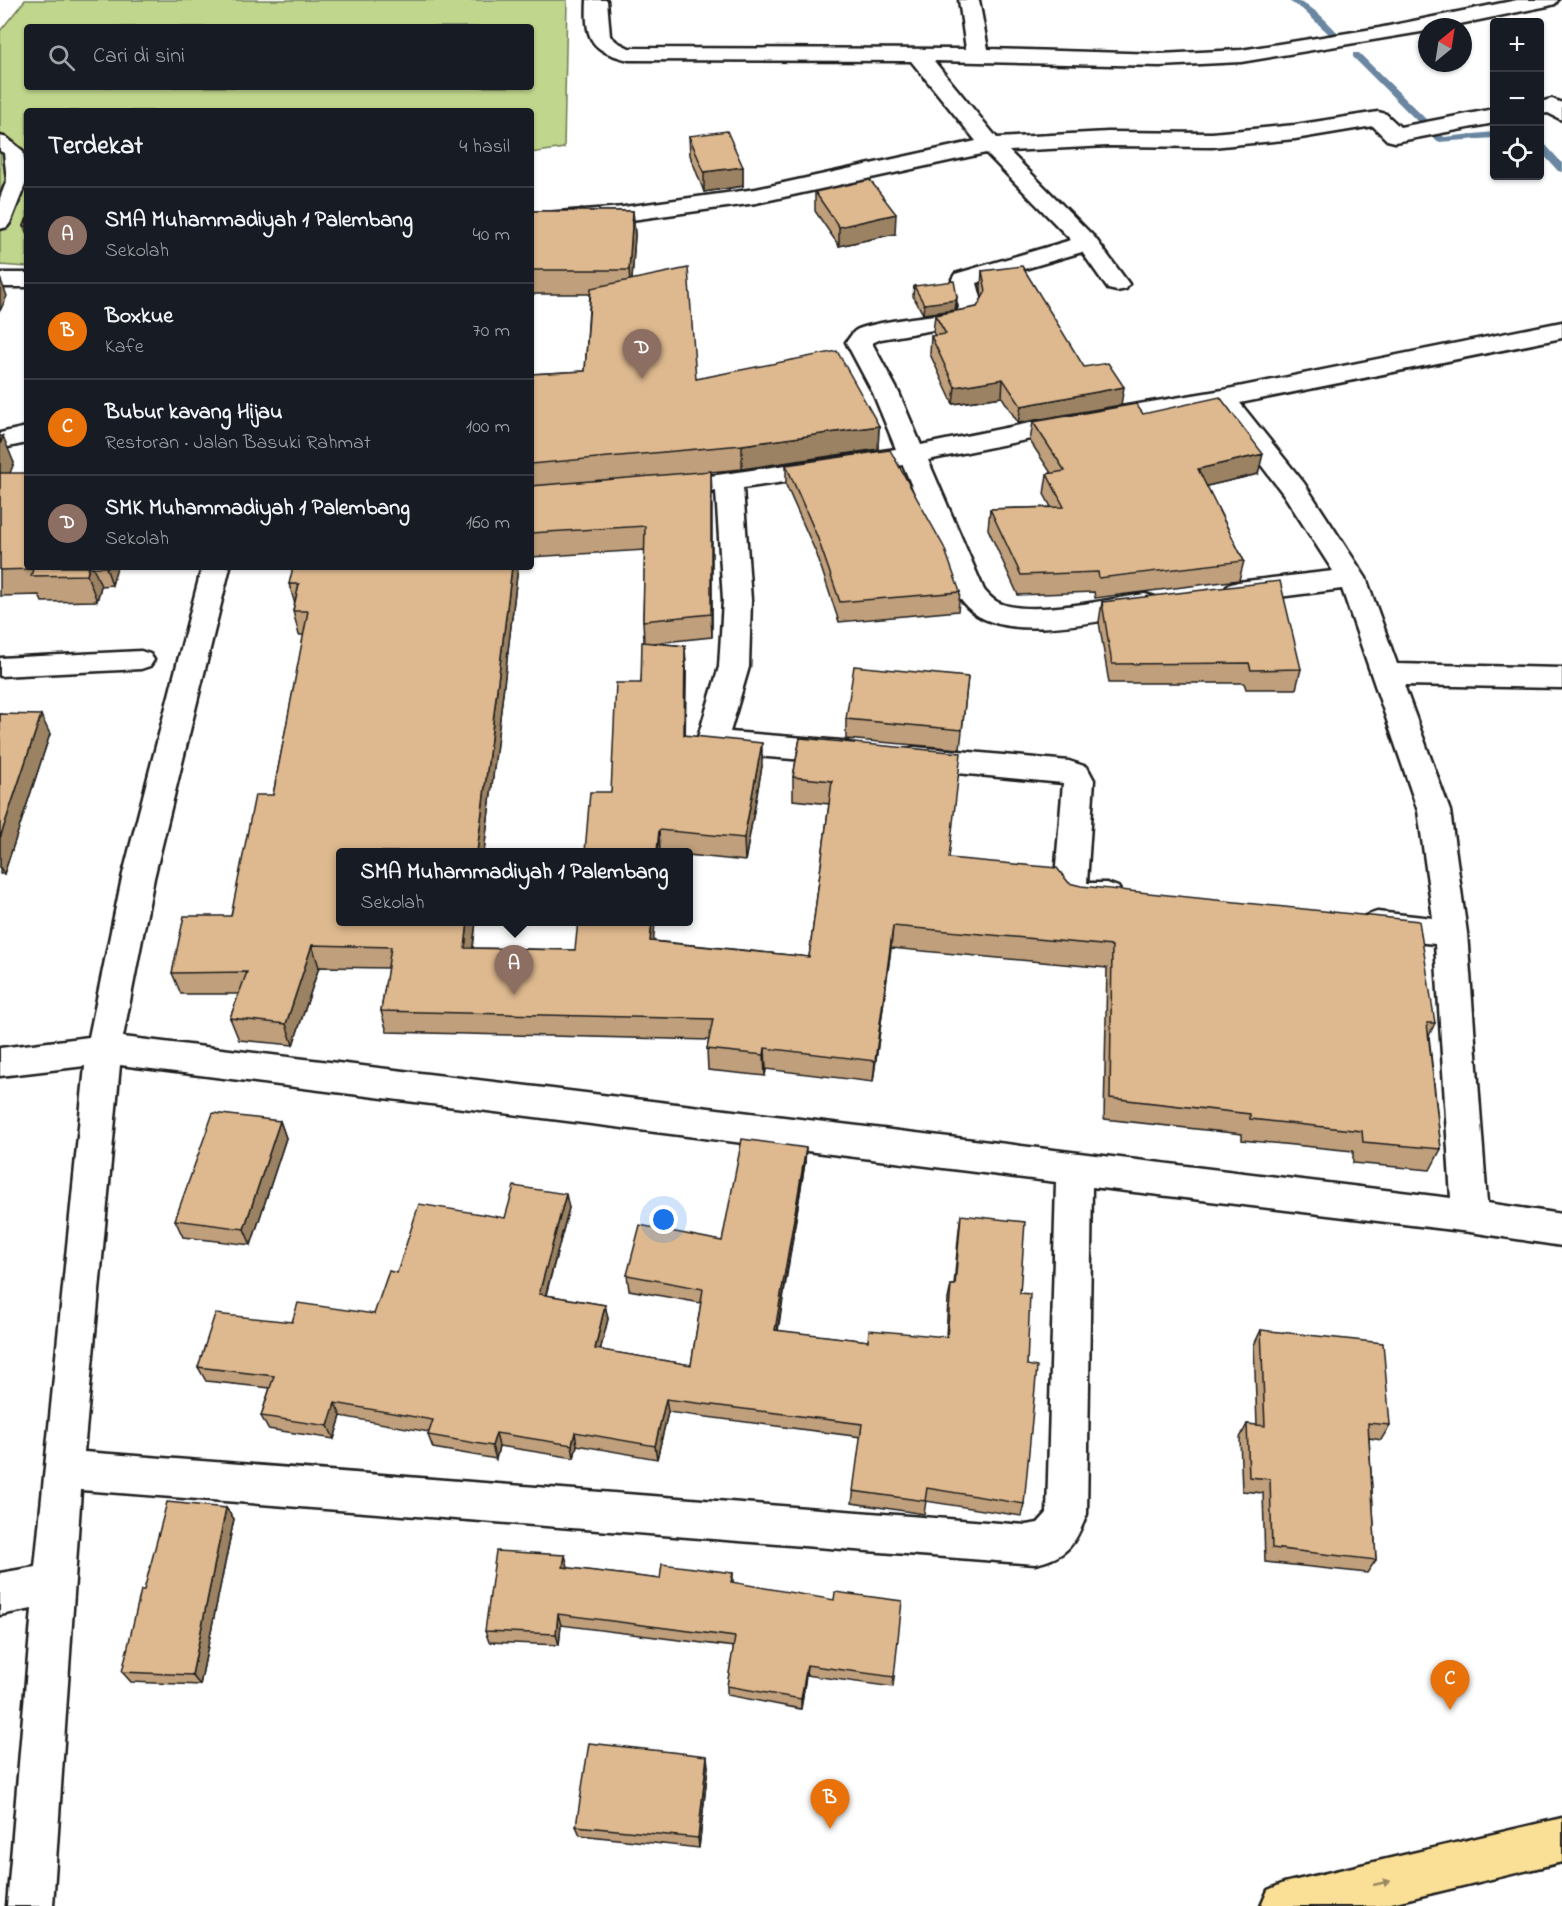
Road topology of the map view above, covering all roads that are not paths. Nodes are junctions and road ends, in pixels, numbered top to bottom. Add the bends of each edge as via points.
1 (597, 0) edge
2 (969, 0) edge
3 (1548, 0) edge
4 (917, 55) junction
5 (978, 55) junction
6 (1544, 107) edge
7 (1562, 113) edge
8 (1490, 117) edge
9 (0, 142) edge
10 (991, 145) junction
11 (534, 221) edge
12 (0, 223) edge
13 (1087, 243) junction
14 (0, 280) edge
15 (24, 280) edge
16 (1117, 284) dead end
17 (1562, 330) edge
18 (1223, 398) junction
19 (913, 455) junction
20 (729, 482) junction
21 (682, 486) edge
22 (215, 570) edge
23 (1352, 578) junction
24 (1209, 596) edge
25 (1173, 600) edge
26 (141, 660) dead end
27 (0, 667) edge
28 (1388, 674) junction
29 (1562, 678) edge
30 (1136, 898) edge
31 (1346, 921) edge
32 (1452, 933) junction
33 (104, 1048) junction
34 (0, 1062) edge
35 (1074, 1169) junction
36 (1470, 1216) junction
37 (1562, 1230) edge
38 (63, 1469) junction
39 (54, 1584) junction
40 (0, 1594) edge
41 (1562, 1840) edge
42 (30, 1906) edge
43 (1284, 1906) edge

1 - 4 street via 597,31 601,40 616,51 629,54
2 - 5 street
3 - 5 street via 1379,34 1241,56 1160,60
4 - 5 street
4 - 10 street
6 - 7 street via 1552,106
8 - 10 street via 1395,135 1378,119 1212,140 1108,139
9 - 12 lane via 13,151 17,180
10 - 11 street via 756,196 624,214
10 - 13 street
13 - 16 street
13 - 19 street via 964,279 971,307 965,318 864,336 859,342
14 - 15 street
17 - 18 street
18 - 19 street
18 - 23 street via 1294,489
19 - 20 street
19 - 25 street via 970,594 980,605 995,612 1031,618
20 - 21 street
20 - 30 street via 737,600 734,667 713,737 718,742 1072,773 1080,780 1070,889 1083,895
22 - 33 street via 138,878
23 - 24 street
23 - 28 street
26 - 27 lane
28 - 29 street
28 - 32 street via 1434,811
31 - 32 street
32 - 36 street
33 - 34 street
33 - 35 street
33 - 38 street
35 - 36 street
35 - 38 street via 1067,1514 1061,1530 1042,1544
36 - 37 street
38 - 39 street
39 - 40 street
39 - 42 street
43 -> 41 highway

